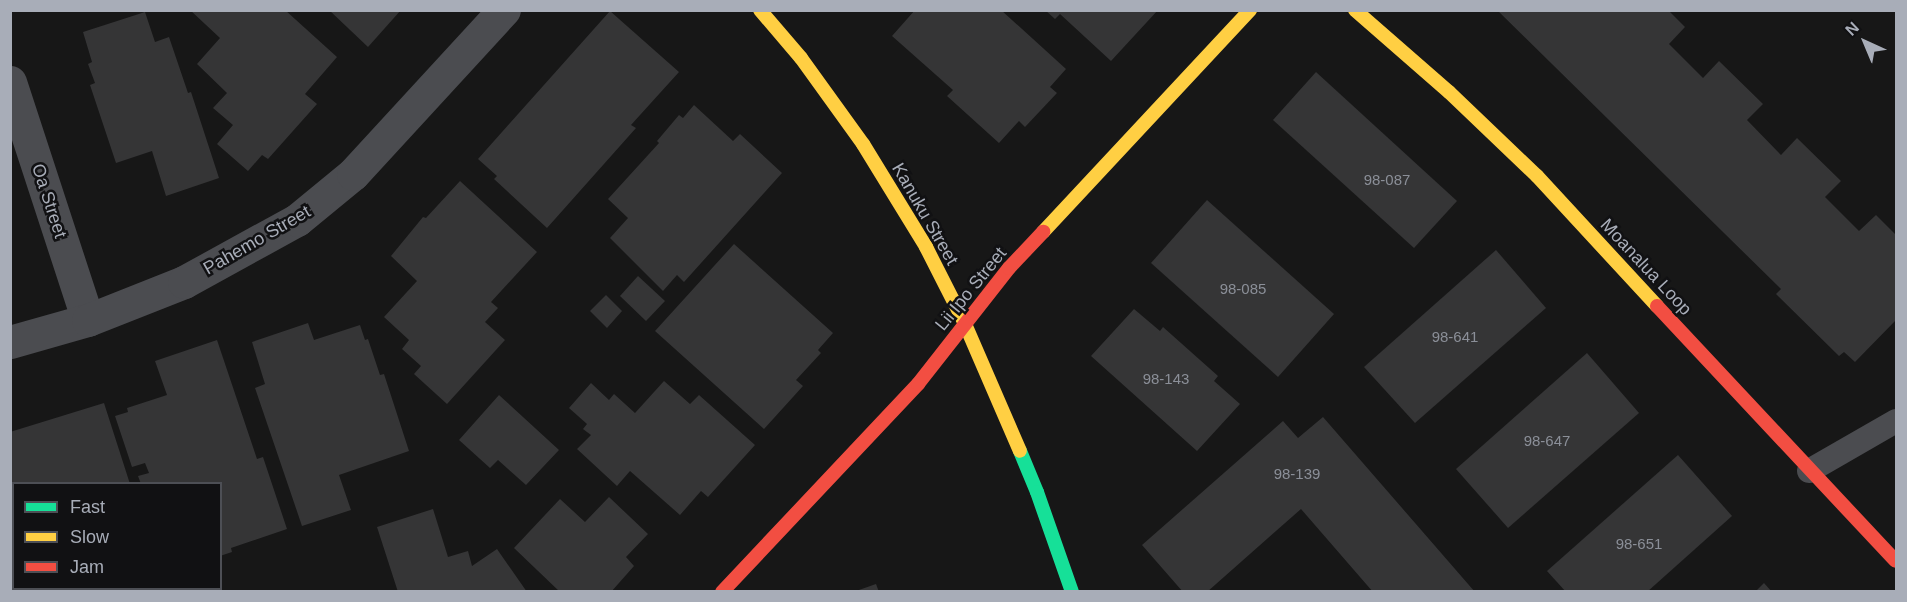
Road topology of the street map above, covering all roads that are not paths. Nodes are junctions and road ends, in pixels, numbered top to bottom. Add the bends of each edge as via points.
1 (504, 10) edge
2 (760, 10) edge
3 (1250, 10) edge
4 (1355, 10) edge
5 (10, 82) edge
6 (88, 320) junction
7 (965, 324) junction
8 (10, 342) edge
9 (1896, 420) edge
10 (1809, 471) junction
11 (1896, 561) edge
12 (723, 591) edge
13 (1072, 591) edge

1 - 6 street, Pahemo Street via 353,174 321,202 262,242 184,282
2 - 7 street, Kanuku Street via 801,58 870,154 926,247
3 - 7 street, Lii Ipo Street via 1009,268
4 - 10 street, Moanalua Loop via 1537,176
5 - 6 street, Oa Street
6 - 8 street, Pahemo Street
7 - 12 street, Lii Ipo Street via 918,384
7 - 13 street, Kanuku Street via 1037,492
9 - 10 lane
10 - 11 street, Moanalua Loop

